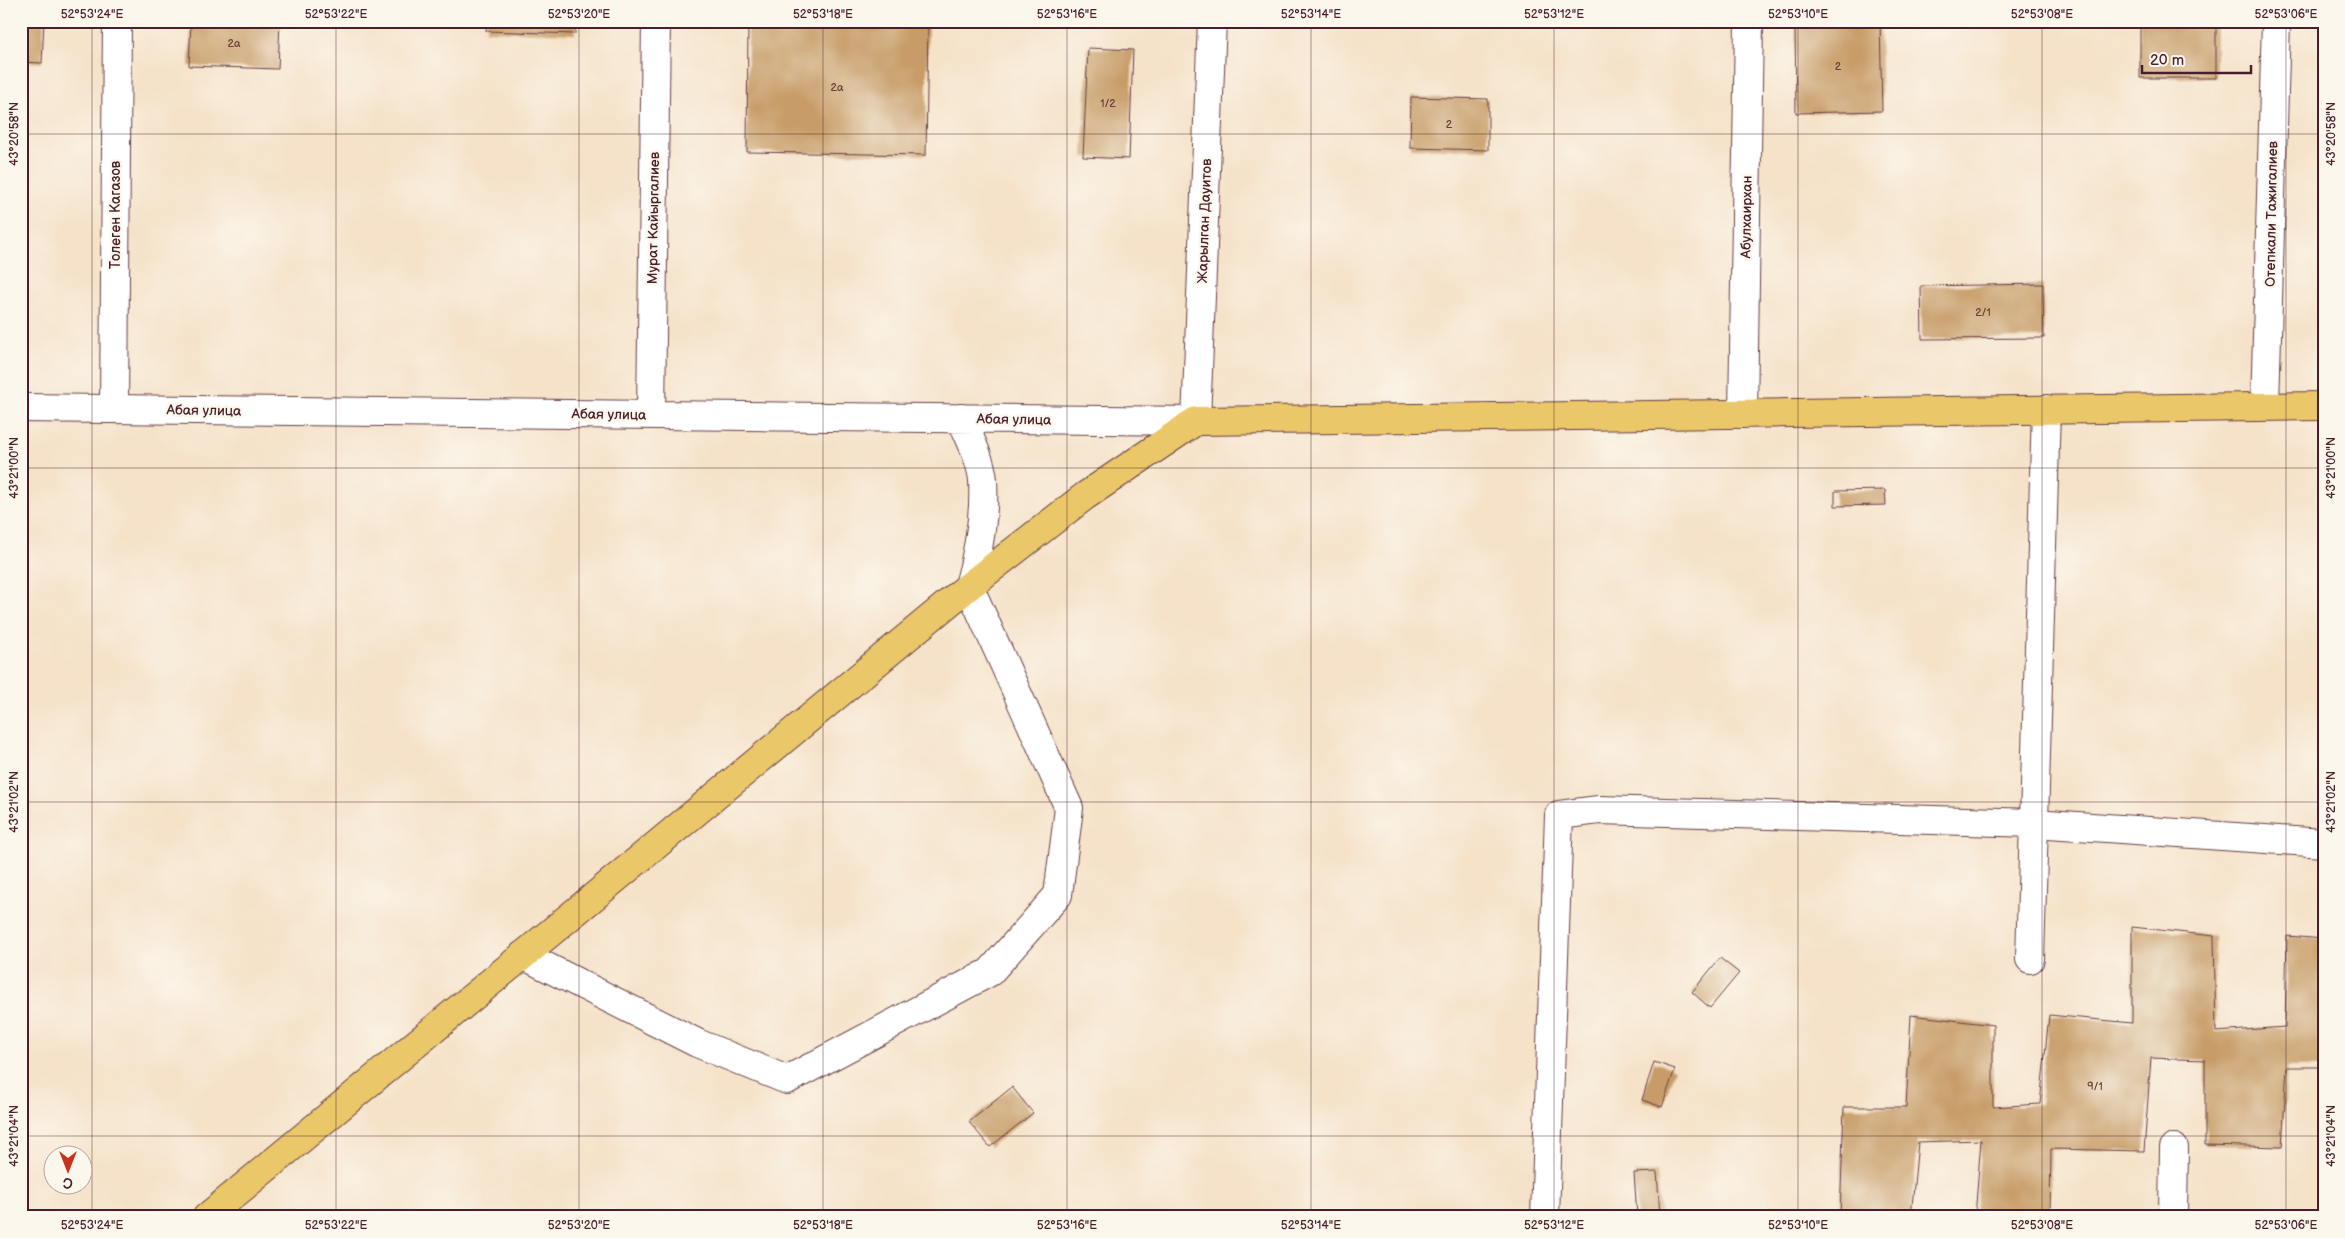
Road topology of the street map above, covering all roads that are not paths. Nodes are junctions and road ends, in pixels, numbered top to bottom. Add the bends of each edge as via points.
1 (117, 21) edge
2 (656, 21) edge
3 (1212, 21) edge
4 (1749, 21) edge
5 (2276, 21) edge
6 (2266, 406) junction
7 (2324, 406) edge
8 (21, 408) edge
9 (114, 409) junction
10 (2046, 410) junction
11 (1743, 414) junction
12 (651, 415) junction
13 (961, 418) junction
14 (1196, 421) junction
15 (969, 586) junction
16 (2034, 823) junction
17 (2324, 843) edge
18 (523, 955) junction
19 (2030, 959) dead end
20 (2174, 1148) dead end
21 (207, 1217) edge
22 (1544, 1217) edge
23 (2172, 1217) edge

1 - 9 street, Толеген Кагазов
2 - 12 street, Мурат Кайыргалиев
3 - 14 street, Жарылган Дауитов
4 - 11 street, Абулхаирхан
5 - 6 street, Отепкали Тажигалиев
6 - 7 main road
6 - 10 main road
8 - 9 street, Абая улица
9 - 12 street, Абая улица
10 - 11 main road
10 - 16 street
11 - 14 main road
12 - 13 street, Абая улица
13 - 14 street, Абая улица
13 - 15 street via 983,479 981,544
14 - 15 main road via 1085,496
15 - 18 main road
15 - 18 street via 1070,808 1058,895 990,972 787,1080 697,1042
16 - 17 street
16 - 19 street
16 - 22 street via 1600,810 1559,815
18 - 21 main road
20 - 23 street

